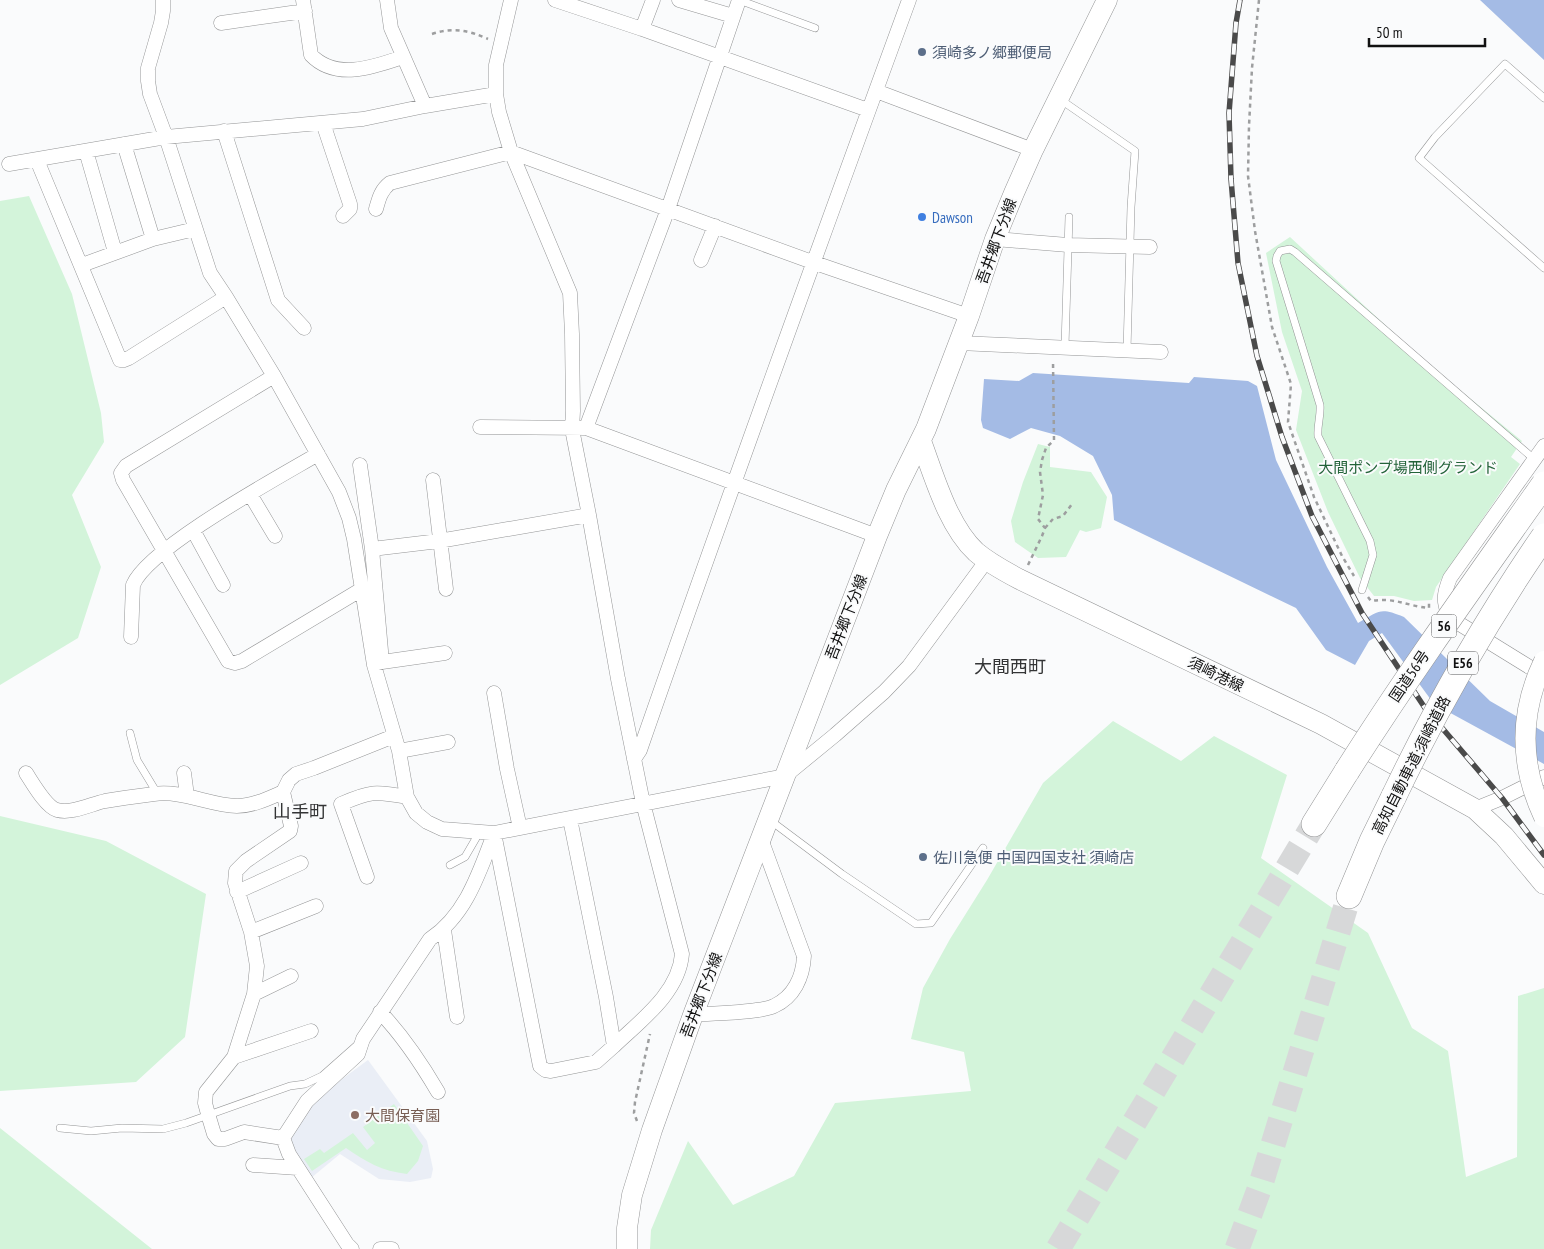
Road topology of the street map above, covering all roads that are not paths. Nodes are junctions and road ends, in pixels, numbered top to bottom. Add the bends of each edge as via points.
1 (163, 0) edge
2 (387, 0) edge
3 (511, 0) edge
4 (555, 0) edge
5 (653, 0) edge
6 (679, 0) edge
7 (739, 0) edge
8 (909, 0) edge
9 (1107, 0) edge
10 (304, 6) edge
11 (733, 16) junction
12 (221, 24) dead end
13 (815, 28) dead end
14 (642, 29) junction
15 (404, 57) junction
16 (720, 58) junction
17 (876, 91) junction
18 (496, 94) junction
19 (1058, 98) junction
20 (1544, 98) edge
21 (425, 106) junction
22 (868, 110) junction
23 (323, 123) junction
24 (224, 132) junction
25 (166, 138) junction
26 (124, 144) junction
27 (1033, 150) junction
28 (86, 151) junction
29 (511, 152) junction
30 (38, 160) junction
31 (9, 164) dead end
32 (376, 209) dead end
33 (668, 209) junction
34 (343, 216) dead end
35 (1069, 216) dead end
36 (715, 226) junction
37 (195, 228) junction
38 (154, 238) junction
39 (995, 239) junction
40 (1068, 245) junction
41 (1150, 247) dead end
42 (1131, 248) junction
43 (116, 252) junction
44 (701, 260) dead end
45 (815, 262) junction
46 (82, 265) junction
47 (1544, 268) edge
48 (226, 297) junction
49 (969, 316) junction
50 (304, 328) dead end
51 (959, 343) junction
52 (1059, 350) junction
53 (1127, 350) junction
54 (1161, 352) dead end
55 (274, 376) junction
56 (480, 427) dead end
57 (586, 428) junction
58 (572, 429) junction
59 (921, 442) junction
60 (1544, 446) edge
61 (318, 454) junction
62 (1534, 460) junction
63 (360, 465) dead end
64 (433, 480) dead end
65 (732, 484) junction
66 (1544, 484) edge
67 (250, 494) junction
68 (589, 515) junction
69 (193, 530) junction
70 (275, 536) dead end
71 (877, 536) junction
72 (1544, 536) edge
73 (439, 541) junction
74 (372, 549) junction
75 (163, 551) junction
76 (987, 560) junction
77 (223, 585) dead end
78 (362, 589) junction
79 (446, 589) dead end
80 (1362, 590) dead end
81 (131, 637) dead end
82 (445, 653) dead end
83 (1544, 661) edge
84 (378, 663) junction
85 (1544, 676) edge
86 (494, 693) dead end
87 (130, 733) dead end
88 (394, 736) junction
89 (448, 742) dead end
90 (398, 751) junction
91 (634, 759) junction
92 (184, 772) dead end
93 (26, 773) dead end
94 (785, 776) junction
95 (1544, 777) edge
96 (284, 792) junction
97 (157, 793) junction
98 (187, 796) junction
99 (407, 797) junction
100 (643, 803) junction
101 (1475, 809) junction
102 (1544, 818) edge
103 (570, 819) junction
104 (768, 819) junction
105 (1314, 824) tunnel mouth
106 (520, 828) junction
107 (479, 833) junction
108 (494, 833) junction
109 (761, 839) junction
110 (983, 848) dead end
111 (301, 864) dead end
112 (450, 865) dead end
113 (367, 877) dead end
114 (1544, 884) edge
115 (238, 892) junction
116 (1349, 896) tunnel mouth
117 (316, 906) dead end
118 (444, 930) junction
119 (251, 932) junction
120 (291, 976) dead end
121 (254, 994) junction
122 (380, 1012) junction
123 (693, 1015) junction
124 (457, 1017) dead end
125 (311, 1031) dead end
126 (363, 1039) junction
127 (614, 1046) junction
128 (234, 1058) junction
129 (438, 1092) dead end
130 (208, 1114) junction
131 (60, 1128) dead end
132 (283, 1138) junction
133 (253, 1165) dead end
134 (298, 1168) junction
135 (346, 1247) edge
136 (380, 1249) edge
137 (392, 1249) edge
138 (626, 1249) edge

1 - 25 street via 148,80
2 - 15 street via 392,28
3 - 18 street via 500,44
4 - 14 street
5 - 14 street
6 - 11 street
7 - 11 street
7 - 13 lane
8 - 17 street
9 - 19 main road, 吾井郷下分線
10 - 12 street
10 - 15 street via 311,55 323,65 355,70
11 - 16 street
14 - 16 street
15 - 21 street
16 - 22 street
16 - 33 street
17 - 22 street
17 - 27 street
18 - 21 street
18 - 29 street
19 - 27 main road, 吾井郷下分線
19 - 42 lane via 1136,151
20 - 47 lane via 1505,64 1419,158
21 - 23 street
22 - 45 street
23 - 24 street
23 - 34 street via 350,204 350,209
24 - 25 street
24 - 50 street via 278,300
25 - 26 street
25 - 37 street
26 - 28 street
26 - 38 street
27 - 39 main road, 吾井郷下分線
28 - 30 street
28 - 43 street
29 - 32 street via 390,183 381,193
29 - 33 street
29 - 58 street via 570,293
30 - 31 street
30 - 46 street
33 - 36 street
33 - 57 street
35 - 40 lane
36 - 44 street
36 - 45 street
37 - 38 street
37 - 48 street via 208,268
38 - 43 street
39 - 40 street
39 - 49 main road, 吾井郷下分線
40 - 42 street
40 - 52 lane
41 - 42 street
42 - 53 lane
43 - 46 street
45 - 49 street
45 - 65 street
46 - 48 street via 120,360 129,358
48 - 55 street
49 - 51 main road, 吾井郷下分線
51 - 52 street
51 - 59 main road, 吾井郷下分線
52 - 53 street
53 - 54 street
55 - 61 street
55 - 75 street via 126,466 121,473
56 - 58 street
57 - 58 street
57 - 65 street
58 - 68 street
59 - 71 main road, 吾井郷下分線
59 - 76 main road, 須崎港線 via 954,523 970,545
60 - 62 street
61 - 67 street
61 - 78 street via 349,518
62 - 80 lane via 1295,252 1290,249 1280,251 1276,261 1320,405 1318,436 1370,540 1373,555
62 - 85 street via 1450,578 1444,606 1450,618
63 - 74 street
64 - 73 street
65 - 71 street
65 - 91 street via 640,750
66 - 105 highway, 国道56号 / 56, bridge via 1406,681
67 - 69 street
67 - 70 street
68 - 73 street
68 - 91 street
69 - 75 street
69 - 77 street
71 - 94 main road, 吾井郷下分線
72 - 116 highway, 高知自動車道;須崎道路 / E56, bridge via 1466,659 1424,734
73 - 74 street
73 - 79 street
74 - 84 street
75 - 78 street via 228,661 235,663
75 - 81 street via 133,585
76 - 94 street via 897,679
76 - 101 main road, 須崎港線 via 1019,579 1321,724
78 - 84 street
82 - 84 street
83 - 102 main road, bridge via 1532,693 1525,740 1531,782
84 - 88 street
86 - 106 street
87 - 97 lane via 137,760
88 - 90 street
88 - 96 street via 296,774
89 - 90 street
90 - 99 street
91 - 100 street
92 - 98 street
93 - 97 street via 53,808 64,811
94 - 100 street
94 - 104 main road, 吾井郷下分線
95 - 101 street
96 - 98 street via 253,804 236,806
96 - 115 street via 290,831 238,867 235,878
97 - 98 street
99 - 107 street via 416,813 442,829
99 - 113 street via 381,792 365,794 341,804
100 - 103 street
100 - 127 street via 682,954 681,968 656,1005
101 - 114 main road, 須崎港線 via 1504,836
103 - 106 street
103 - 127 street
104 - 109 main road, 吾井郷下分線
104 - 110 lane via 916,924 931,923
106 - 108 street
107 - 108 street
107 - 112 lane via 465,857
108 - 118 street via 472,891
108 - 127 street via 540,1066 551,1071 596,1062
109 - 123 main road, 吾井郷下分線
109 - 123 street via 804,956 798,984 773,1006
111 - 115 street
115 - 119 street
117 - 119 street
118 - 122 street via 430,939
118 - 124 street
119 - 121 street via 257,966
120 - 121 street
121 - 128 street
122 - 126 street
122 - 129 street via 397,1029
123 - 138 main road, 吾井郷下分線 via 635,1183
125 - 128 street
126 - 130 lane via 322,1076
126 - 132 street via 358,1054 307,1100
128 - 130 street via 206,1092
130 - 131 lane via 163,1129 91,1131
130 - 132 street via 218,1140 244,1132
132 - 134 street
133 - 134 street
134 - 135 street
136 - 137 street

